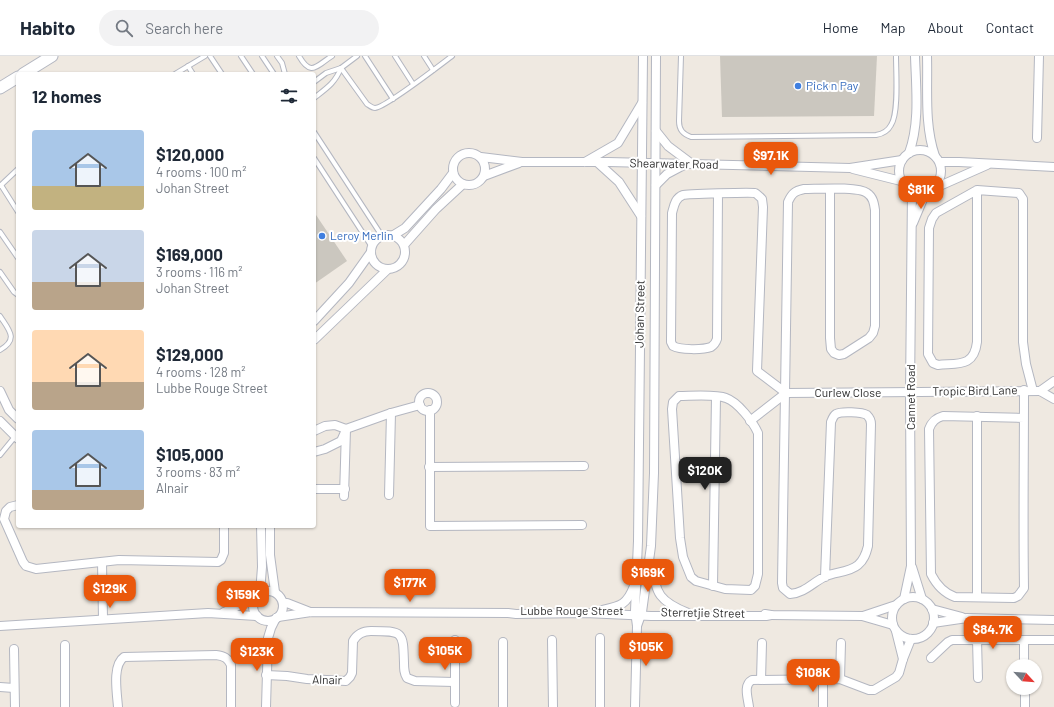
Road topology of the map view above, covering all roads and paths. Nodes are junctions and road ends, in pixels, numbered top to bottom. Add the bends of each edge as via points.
1 (52, 56) edge
2 (205, 56) edge
3 (210, 56) edge
4 (241, 56) edge
5 (262, 56) edge
6 (278, 56) edge
7 (300, 56) edge
8 (332, 56) edge
9 (357, 56) edge
10 (365, 56) edge
11 (395, 56) edge
12 (424, 56) edge
13 (452, 56) edge
14 (642, 56) edge
15 (656, 56) edge
16 (681, 56) edge
17 (896, 56) edge
18 (915, 56) edge
19 (928, 56) edge
20 (1039, 56) edge
21 (188, 66) junction
22 (341, 68) junction
23 (433, 70) junction
24 (26, 72) edge
25 (178, 72) edge
26 (192, 72) edge
27 (221, 72) edge
28 (252, 72) edge
29 (273, 72) edge
30 (284, 72) edge
31 (16, 78) edge
32 (316, 80) edge
33 (413, 84) junction
34 (0, 88) edge
35 (316, 96) edge
36 (393, 98) junction
37 (642, 103) junction
38 (656, 131) junction
39 (316, 135) edge
40 (1037, 138) dead end
41 (909, 153) junction
42 (481, 157) junction
43 (938, 159) junction
44 (902, 160) junction
45 (316, 161) edge
46 (522, 162) junction
47 (584, 162) junction
48 (597, 162) junction
49 (641, 164) junction
50 (656, 164) junction
51 (688, 164) junction
52 (989, 164) junction
53 (1054, 167) edge
54 (850, 168) junction
55 (16, 171) edge
56 (453, 173) junction
57 (484, 176) junction
58 (901, 181) junction
59 (462, 184) junction
60 (656, 185) junction
61 (0, 186) edge
62 (830, 189) junction
63 (930, 190) junction
64 (977, 190) junction
65 (912, 191) junction
66 (718, 194) junction
67 (16, 209) edge
68 (641, 217) junction
69 (912, 228) junction
70 (0, 232) edge
71 (382, 236) junction
72 (392, 236) junction
73 (404, 245) junction
74 (372, 250) junction
75 (16, 255) edge
76 (387, 270) junction
77 (0, 272) edge
78 (16, 294) edge
79 (0, 316) edge
80 (316, 319) edge
81 (316, 338) edge
82 (0, 350) edge
83 (1054, 381) edge
84 (1024, 390) junction
85 (0, 391) edge
86 (1036, 391) junction
87 (786, 393) junction
88 (910, 393) junction
89 (716, 397) junction
90 (1054, 399) edge
91 (420, 405) junction
92 (430, 410) junction
93 (391, 413) junction
94 (977, 416) junction
95 (16, 417) edge
96 (1024, 418) junction
97 (750, 420) junction
98 (0, 421) edge
99 (346, 429) junction
100 (316, 430) edge
101 (16, 435) edge
102 (16, 437) edge
103 (316, 451) edge
104 (0, 455) edge
105 (584, 466) dead end
106 (429, 467) junction
107 (316, 488) edge
108 (388, 495) dead end
109 (16, 506) edge
110 (582, 525) dead end
111 (224, 528) edge
112 (261, 528) edge
113 (270, 528) edge
114 (651, 546) junction
115 (102, 562) junction
116 (912, 566) junction
117 (637, 572) junction
118 (825, 577) junction
119 (713, 586) junction
120 (275, 592) junction
121 (258, 595) junction
122 (977, 597) junction
123 (904, 599) junction
124 (922, 599) junction
125 (283, 603) junction
126 (896, 605) junction
127 (932, 609) junction
128 (602, 610) junction
129 (311, 612) junction
130 (221, 613) junction
131 (508, 613) junction
132 (639, 613) junction
133 (688, 613) junction
134 (771, 615) junction
135 (862, 616) junction
136 (259, 617) junction
137 (277, 618) junction
138 (967, 618) junction
139 (103, 619) junction
140 (1054, 620) edge
141 (933, 623) junction
142 (0, 626) edge
143 (895, 628) junction
144 (268, 638) junction
145 (600, 638) dead end
146 (911, 638) junction
147 (455, 640) dead end
148 (552, 640) dead end
149 (977, 640) junction
150 (1024, 640) junction
151 (1054, 640) edge
152 (503, 642) dead end
153 (841, 643) dead end
154 (762, 644) dead end
155 (65, 645) dead end
156 (14, 649) dead end
157 (931, 658) dead end
158 (903, 659) junction
159 (1024, 659) edge
160 (266, 676) junction
161 (978, 678) dead end
162 (840, 679) junction
163 (761, 680) junction
164 (823, 680) junction
165 (454, 682) junction
166 (0, 687) edge
167 (14, 688) junction
168 (1024, 695) edge
169 (454, 703) dead end
170 (15, 707) edge
171 (65, 707) edge
172 (118, 707) edge
173 (231, 707) edge
174 (266, 707) edge
175 (503, 707) edge
176 (553, 707) edge
177 (600, 707) edge
178 (635, 707) edge
179 (749, 707) edge
180 (823, 707) edge
181 (1025, 707) edge

1 - 24 main road
2 - 21 lane
3 - 27 lane
4 - 28 lane
5 - 29 lane
6 - 30 lane
7 - 8 lane via 305,66 314,68
9 - 22 lane
10 - 36 lane
11 - 33 lane
12 - 23 lane
13 - 23 lane
14 - 37 street, Johan Street
15 - 38 street, Johan Street
16 - 17 lane via 678,121 683,133 691,137 771,137 876,135 885,132 895,115
18 - 41 street via 916,120 914,140
19 - 43 street via 929,136
20 - 40 street
21 - 25 lane
21 - 26 lane
22 - 32 lane via 326,73
22 - 35 lane via 333,83
22 - 36 lane via 371,107 377,108
23 - 33 lane
31 - 34 main road
33 - 36 lane
37 - 47 street via 618,143
37 - 49 street, Johan Street
38 - 50 street, Johan Street
38 - 51 street
39 - 71 lane
41 - 43 street via 923,150
41 - 44 street
42 - 46 street, Shearwater Road
42 - 56 street via 471,153 462,155 455,162
42 - 57 street via 486,166
43 - 52 street
43 - 63 street via 942,169 941,176
44 - 54 street, Shearwater Road
44 - 58 street via 899,171
45 - 74 lane
46 - 47 street, Shearwater Road
46 - 57 street, Shearwater Road
47 - 48 street, Shearwater Road
48 - 49 street, Shearwater Road
48 - 68 street via 618,182
49 - 50 street, Shearwater Road
49 - 68 street, Johan Street
50 - 51 street, Shearwater Road
50 - 60 street, Johan Street
51 - 54 street, Shearwater Road
51 - 60 street via 668,174
52 - 53 street
52 - 63 street
54 - 58 street, Shearwater Road
55 - 61 lane
56 - 59 street
56 - 72 street via 405,228
57 - 59 street via 472,186
58 - 65 street
59 - 73 street
60 - 114 street, Johan Street via 654,474
61 - 67 lane
62 - 62 street via 867,192 872,197 875,210 875,326 868,338 839,355 831,349 830,338
62 - 87 street via 796,190 788,202
63 - 65 street via 916,193
63 - 69 street, Cannet Road
64 - 64 street via 936,213 929,228 928,354 933,363 938,365 969,361 976,350
64 - 86 street via 1015,192 1021,195 1023,342 1026,364
65 - 69 street, Cannet Road
66 - 66 street via 682,195 672,213 671,342 678,348 712,346 716,343
66 - 87 street via 750,192 756,193 762,199 757,371
68 - 117 street, Johan Street
69 - 88 street, Cannet Road
70 - 75 lane
71 - 72 street
71 - 74 street via 374,243
72 - 73 street
73 - 76 street via 404,260 397,267
74 - 76 street via 372,258 378,266
74 - 80 street via 349,283
76 - 81 street
77 - 78 lane
79 - 82 lane via 10,332 11,340
83 - 86 street
84 - 86 street, Tropic Bird Lane
84 - 88 street, Tropic Bird Lane
84 - 96 street
85 - 95 street via 9,410
86 - 90 street
87 - 88 street, Curlew Close
87 - 97 street
87 - 118 street via 782,584 786,592 796,594
88 - 116 street, Cannet Road
89 - 97 street via 732,401
89 - 119 street
89 - 119 street via 679,396 673,402 672,409 683,557 691,577 696,582
91 - 92 street
91 - 92 street via 423,394 434,394 437,402 435,408
91 - 93 street
92 - 106 street
93 - 99 street
93 - 108 street
94 - 96 street
94 - 122 street
94 - 122 street via 943,416 936,418 929,429 931,574 936,583 950,595
96 - 122 street via 1024,588 1014,598
97 - 119 street via 759,437 757,580 751,590
98 - 101 street
99 - 100 street via 335,425
99 - 103 street via 341,441
99 - 107 street via 345,492
102 - 104 lane
105 - 106 street
106 - 110 street via 430,526
109 - 115 street via 6,511 4,519 26,566 36,569
111 - 115 street via 224,553 218,562
112 - 121 street via 262,567
113 - 120 street via 270,555
114 - 132 street, Johan Street
114 - 133 street, Johan Street via 658,593 665,602
115 - 139 street
116 - 123 street, Cannet Road
116 - 124 street, Cannet Road
117 - 128 street, Johan Street via 628,599 618,607
117 - 132 street, Johan Street
118 - 118 street via 857,566 866,555 868,546 871,424 870,418 861,413 840,413 835,415 831,422
120 - 121 street via 265,591
120 - 125 street
121 - 130 street
121 - 136 street via 253,606
123 - 124 street
123 - 126 street
124 - 127 street
125 - 129 street, Lubbe Rouge Street
125 - 137 street
126 - 135 street, Sterretjie Street
126 - 143 street via 892,617
127 - 138 street
127 - 141 street
128 - 131 street, Lubbe Rouge Street via 517,610
128 - 132 street, Lubbe Rouge Street
129 - 131 street, Lubbe Rouge Street
129 - 137 street, Lubbe Rouge Street
130 - 136 street
130 - 139 street
131 - 132 street, Lubbe Rouge Street
132 - 133 street, Sterretjie Street
132 - 134 street, Sterretjie Street
132 - 178 street
133 - 134 street, Sterretjie Street
134 - 135 street, Sterretjie Street
135 - 143 street, Sterretjie Street
136 - 137 street via 266,621
136 - 144 street
137 - 144 street
138 - 140 street
138 - 141 street
139 - 142 street
141 - 146 street via 926,634 920,638
143 - 146 street via 901,635
143 - 158 street
144 - 160 street
145 - 177 street
146 - 158 street
147 - 165 street
148 - 176 street
149 - 150 street
149 - 157 street via 952,640
149 - 161 street
150 - 151 street
150 - 159 street
152 - 175 street
153 - 162 street
154 - 163 street
155 - 171 street
156 - 167 street
158 - 162 street via 896,677 874,690
160 - 165 street, Alnair via 346,681 352,673 353,641 360,634 369,631 398,633 403,640 404,672 407,678 415,681
160 - 174 street
162 - 164 street
163 - 164 street
163 - 179 street via 748,682
164 - 180 street
165 - 169 street
166 - 167 street
167 - 170 street
168 - 181 street
172 - 173 street via 116,669 120,659 216,655 229,660 231,665

